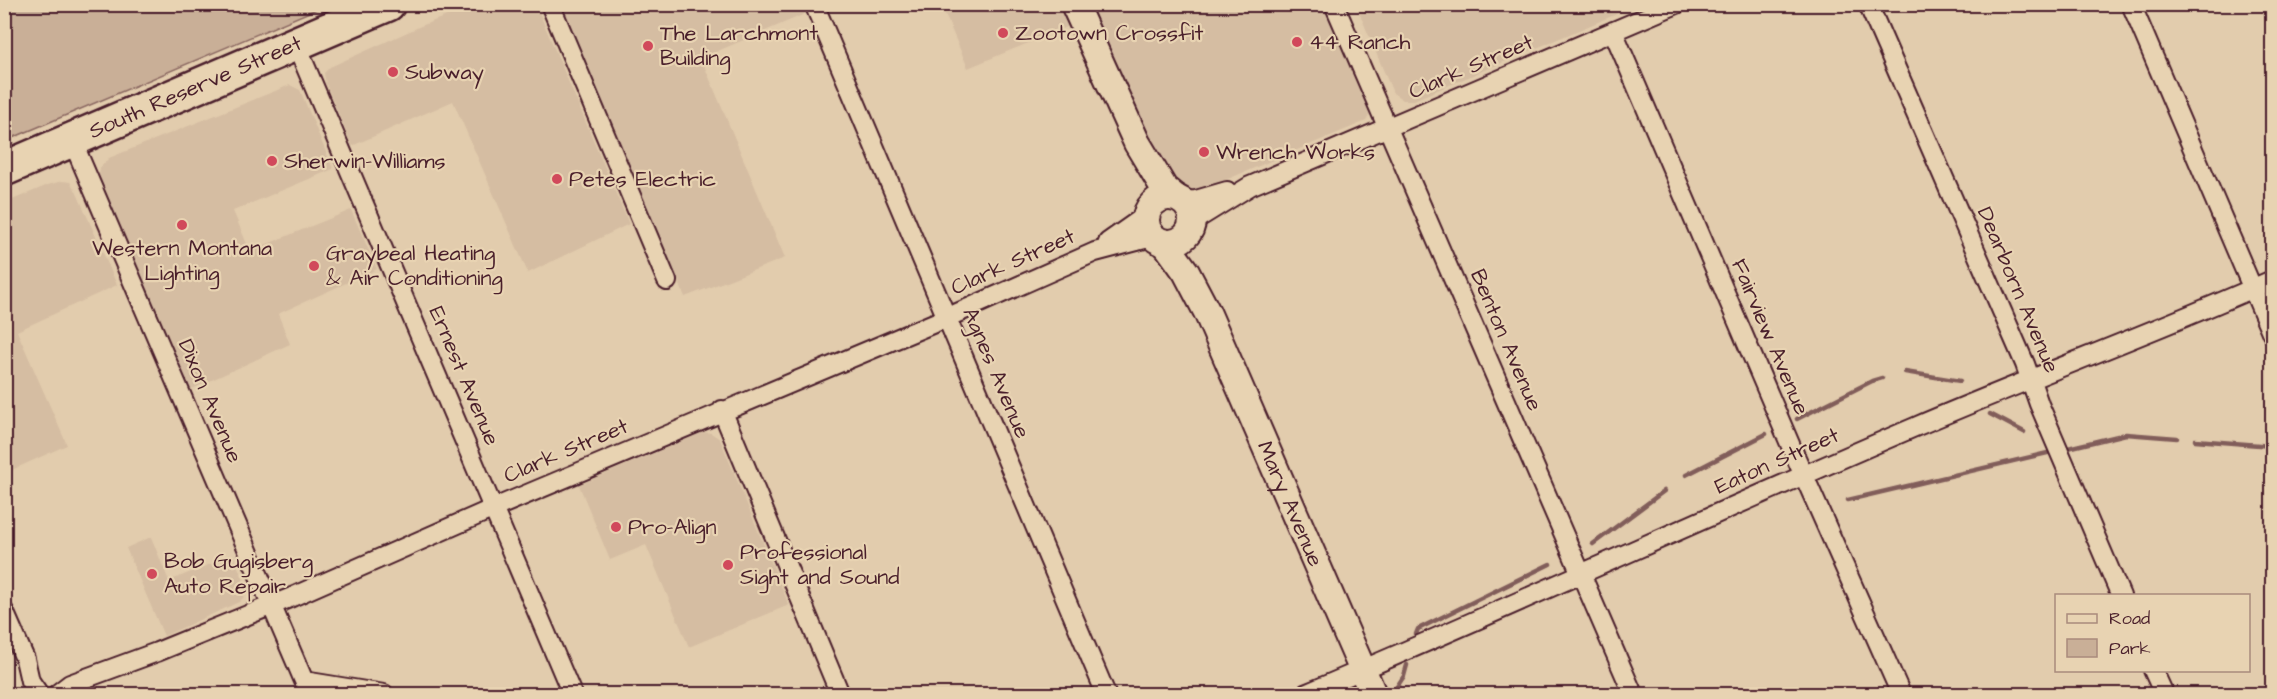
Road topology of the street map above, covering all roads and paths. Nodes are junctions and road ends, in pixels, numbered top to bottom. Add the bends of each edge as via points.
1 (388, 4) edge
2 (549, 4) edge
3 (814, 4) edge
4 (1074, 4) edge
5 (1334, 4) edge
6 (1677, 4) edge
7 (1868, 4) edge
8 (2131, 4) edge
9 (1613, 31) junction
10 (296, 44) junction
11 (1389, 128) junction
12 (72, 140) junction
13 (4, 169) edge
14 (1168, 220) junction
15 (2272, 280) edge
16 (667, 281) dead end
17 (2253, 289) junction
18 (946, 318) junction
19 (2272, 334) edge
20 (2031, 378) junction
21 (722, 410) junction
22 (1803, 475) junction
23 (494, 508) junction
24 (1581, 572) junction
25 (2120, 594) edge
26 (270, 605) junction
27 (4, 611) edge
28 (1362, 670) junction
29 (2154, 672) edge
30 (39, 694) edge
31 (57, 694) edge
32 (384, 694) edge
33 (572, 694) edge
34 (840, 694) edge
35 (1106, 694) edge
36 (1305, 694) edge
37 (1373, 694) edge
38 (1633, 694) edge
39 (1901, 694) edge
40 (2164, 694) edge

1 - 10 highway, South Reserve Street
2 - 16 street
3 - 18 street, Agnes Avenue
4 - 14 street, Mary Avenue
5 - 11 street, Benton Avenue
6 - 9 street, Clark Street
7 - 20 street, Dearborn Avenue
8 - 17 street
9 - 11 street, Clark Street
9 - 22 street, Fairview Avenue
10 - 12 highway, South Reserve Street
10 - 23 street, Ernest Avenue
11 - 14 street, Clark Street
11 - 24 street, Benton Avenue
12 - 13 highway, South Reserve Street
12 - 26 street, Dixon Avenue
14 - 18 street, Clark Street
14 - 28 street, Mary Avenue via 1190,259 1207,312
15 - 17 street, Eaton Street
17 - 19 street
17 - 20 street, Eaton Street
18 - 21 street, Clark Street
18 - 35 street, Agnes Avenue
20 - 22 street, Eaton Street
20 - 25 street, Dearborn Avenue
21 - 23 street, Clark Street
21 - 34 street
22 - 24 street, Eaton Street
22 - 39 street, Fairview Avenue
23 - 26 street, Clark Street
23 - 33 street, Ernest Avenue
24 - 28 street, Eaton Street
24 - 38 street, Benton Avenue
26 - 31 street, Clark Street via 70,684
26 - 32 street, Dixon Avenue via 304,681
27 - 30 street via 30,681
28 - 36 street, Eaton Street
28 - 37 street, Mary Avenue
29 - 40 street

